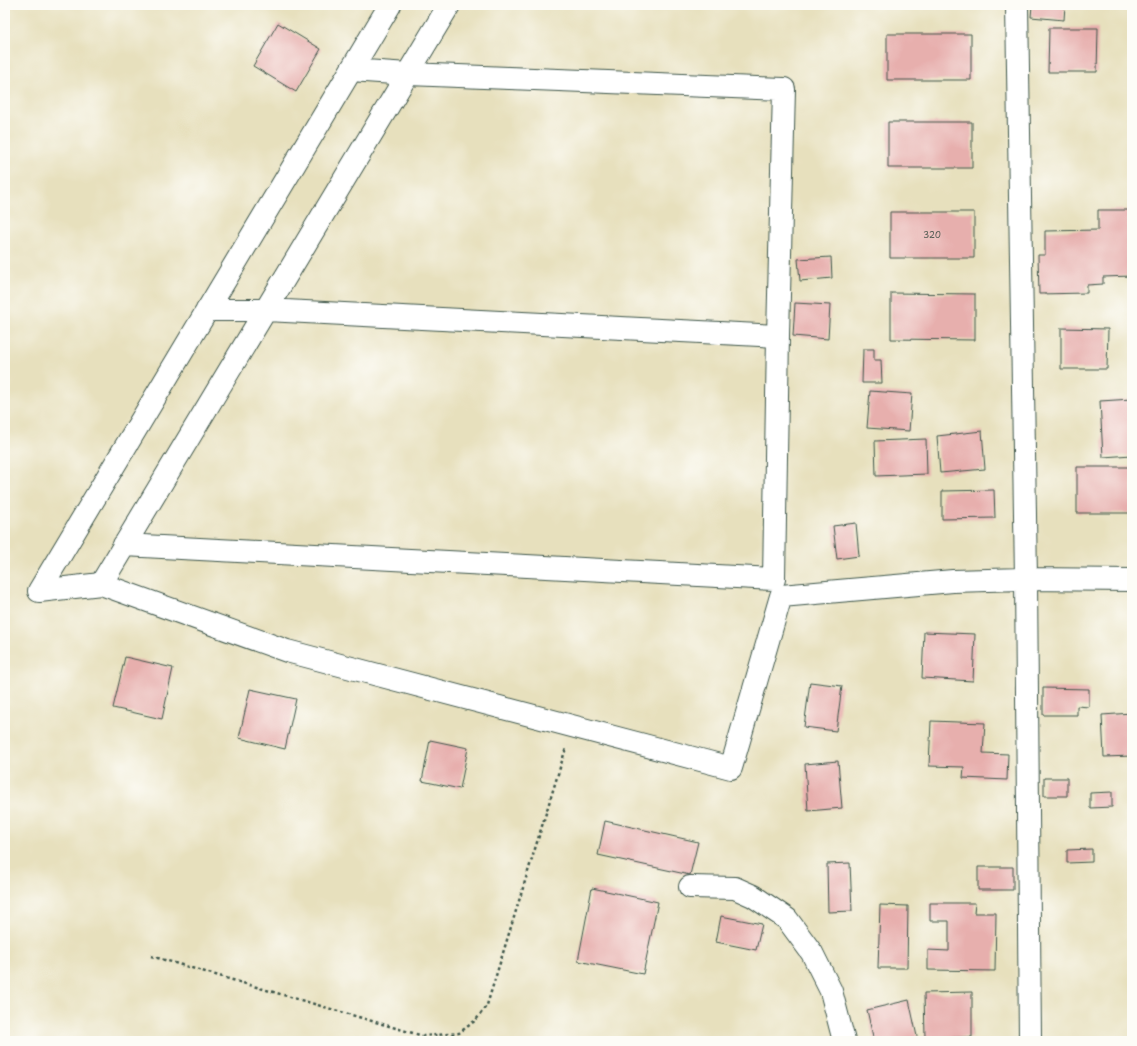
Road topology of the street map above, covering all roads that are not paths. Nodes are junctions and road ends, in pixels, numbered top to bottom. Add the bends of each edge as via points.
1 (390, 5) edge
2 (449, 5) edge
3 (1016, 5) edge
4 (351, 70) junction
5 (408, 74) junction
6 (207, 310) junction
7 (266, 310) junction
8 (778, 336) junction
9 (124, 545) junction
10 (1026, 580) junction
11 (1132, 580) edge
12 (100, 584) junction
13 (777, 587) junction
14 (690, 887) dead end
15 (844, 1041) edge
16 (1030, 1041) edge

1 - 4 street
2 - 5 street
3 - 10 street
4 - 5 street
4 - 6 street
5 - 7 street
5 - 8 street via 784,90
6 - 7 street
6 - 12 street via 39,590
7 - 8 street
7 - 9 street
8 - 13 street
9 - 12 street
9 - 13 street
10 - 11 street
10 - 13 street
10 - 16 street
12 - 13 street via 287,651 731,768
14 - 15 street via 735,888 787,919 812,953 831,991

